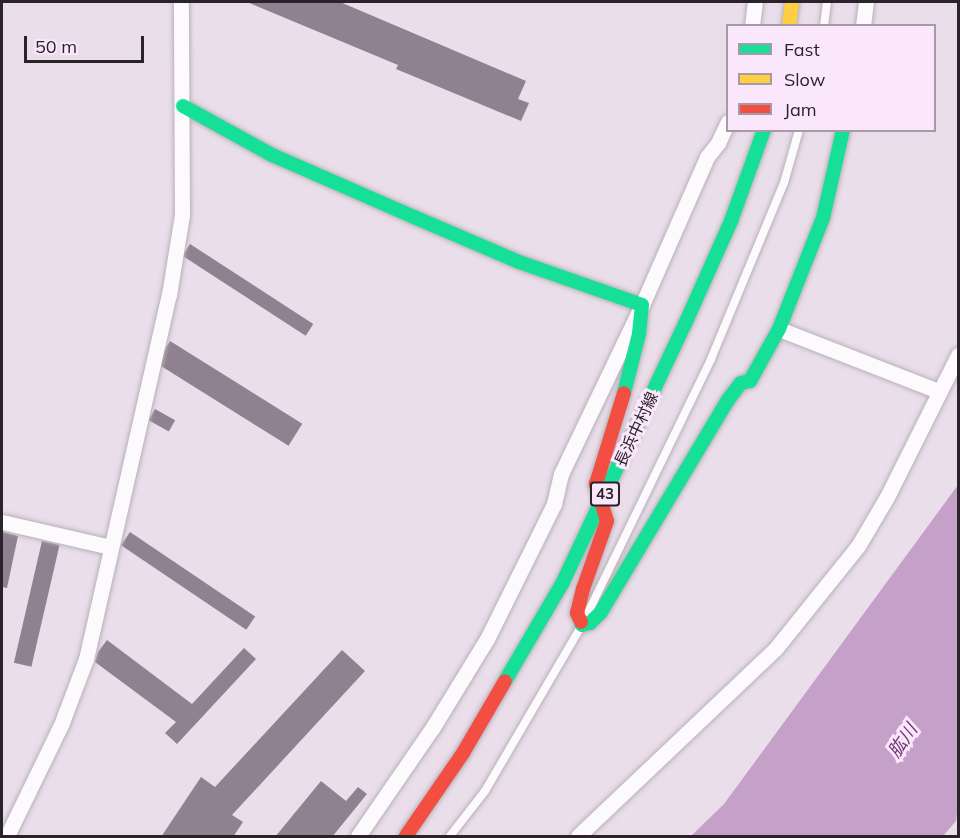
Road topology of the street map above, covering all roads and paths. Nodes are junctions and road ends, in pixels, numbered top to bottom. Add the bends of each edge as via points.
1 (181, 2) edge
2 (754, 2) edge
3 (792, 2) edge
4 (827, 2) edge
5 (866, 2) edge
6 (752, 24) edge
7 (789, 24) edge
8 (824, 24) edge
9 (863, 24) edge
10 (183, 106) junction
11 (726, 126) edge
12 (763, 132) edge
13 (798, 132) edge
14 (843, 132) edge
15 (642, 305) junction
16 (779, 329) junction
17 (958, 355) edge
18 (938, 392) junction
19 (601, 502) junction
20 (2, 522) edge
21 (110, 547) junction
22 (582, 625) junction
23 (7, 837) edge
24 (358, 837) edge
25 (406, 837) edge
26 (450, 837) edge
27 (578, 837) edge

1 - 10 street
2 - 6 street
3 - 7 street
4 - 8 lane
5 - 9 street
10 - 15 street via 272,155 414,217 519,262
10 - 21 street via 182,215 177,252
11 - 15 street via 707,157
12 - 19 street, 長浜中村線 / 43 via 731,221
13 - 22 lane via 784,183 711,359
14 - 16 street via 823,218
15 - 19 street via 624,393 596,484
15 - 24 street via 561,474 554,504 487,639
16 - 18 street
16 - 22 street via 750,381 741,383 728,400 601,612
17 - 18 street
18 - 27 street via 887,497 858,546 776,648
19 - 22 street via 607,521 577,613
19 - 25 street, 長浜中村線 / 43 via 550,604 463,753
20 - 21 street
21 - 23 street via 86,659 61,724
22 - 26 lane via 486,791

